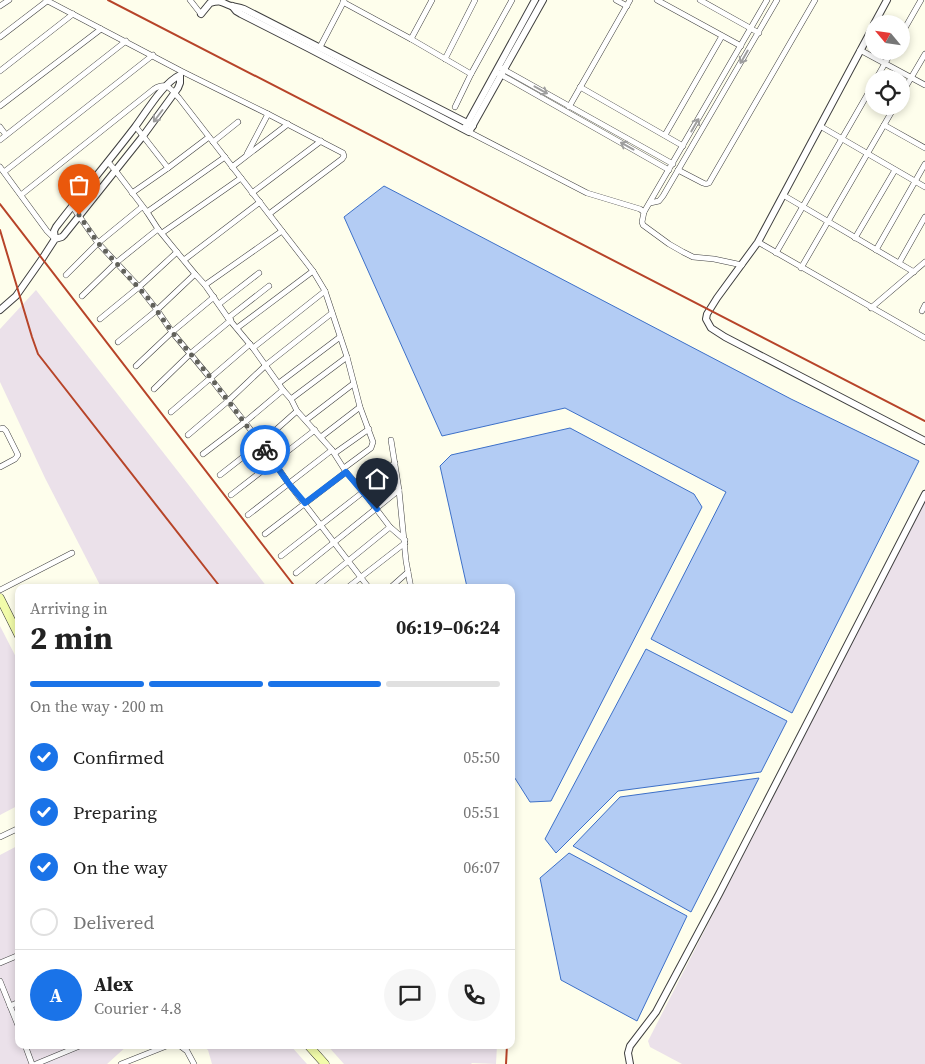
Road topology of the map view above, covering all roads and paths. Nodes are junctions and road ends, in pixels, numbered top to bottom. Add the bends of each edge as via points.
1 (10, 0) edge
2 (47, 0) edge
3 (190, 0) edge
4 (432, 0) edge
5 (475, 0) edge
6 (512, 0) edge
7 (535, 0) edge
8 (542, 0) edge
9 (616, 0) edge
10 (630, 0) edge
11 (657, 0) edge
12 (767, 0) edge
13 (778, 0) edge
14 (815, 0) edge
15 (887, 0) edge
16 (921, 0) edge
17 (344, 1) edge
18 (703, 1) edge
19 (0, 6) edge
20 (232, 6) junction
21 (627, 6) junction
22 (73, 14) junction
23 (200, 14) joint
24 (879, 15) edge
25 (910, 19) edge
26 (101, 28) junction
27 (751, 28) junction
28 (758, 33) junction
29 (722, 36) junction
30 (0, 37) edge
31 (411, 39) junction
32 (126, 41) junction
33 (865, 41) edge
34 (741, 46) junction
35 (320, 47) junction
36 (860, 50) junction
37 (153, 55) junction
38 (924, 57) edge
39 (445, 59) junction
40 (887, 60) edge
41 (885, 63) junction
42 (500, 70) junction
43 (881, 70) edge
44 (0, 71) edge
45 (471, 74) junction
46 (912, 78) junction
47 (910, 81) edge
48 (925, 85) edge
49 (166, 86) junction
50 (580, 87) junction
51 (175, 94) junction
52 (865, 99) edge
53 (0, 106) edge
54 (570, 106) junction
55 (455, 107) dead end
56 (566, 112) junction
57 (268, 114) junction
58 (890, 115) edge
59 (238, 122) dead end
60 (288, 124) junction
61 (884, 125) junction
62 (136, 126) junction
63 (820, 126) junction
64 (0, 127) edge
65 (468, 127) junction
66 (6, 135) junction
67 (665, 135) junction
68 (143, 136) junction
69 (209, 136) junction
70 (0, 140) edge
71 (841, 140) junction
72 (213, 142) junction
73 (322, 142) junction
74 (683, 146) junction
75 (925, 148) edge
76 (867, 154) junction
77 (246, 156) junction
78 (225, 157) junction
79 (108, 162) junction
80 (673, 164) junction
81 (925, 164) edge
82 (0, 167) edge
83 (232, 167) junction
84 (168, 168) junction
85 (115, 170) junction
86 (670, 170) junction
87 (678, 170) junction
88 (895, 170) junction
89 (4, 172) junction
90 (241, 178) junction
91 (915, 181) junction
92 (925, 187) edge
93 (132, 193) junction
94 (252, 193) junction
95 (21, 195) junction
96 (783, 195) junction
97 (260, 202) junction
98 (650, 203) junction
99 (72, 206) junction
100 (142, 207) junction
101 (803, 207) junction
102 (147, 212) junction
103 (644, 212) junction
104 (269, 214) junction
105 (79, 215) junction
106 (925, 217) edge
107 (828, 222) junction
108 (160, 231) junction
109 (282, 231) junction
110 (855, 238) junction
111 (55, 239) junction
112 (758, 242) junction
113 (98, 243) junction
114 (876, 250) junction
115 (176, 252) junction
116 (776, 253) junction
117 (184, 260) junction
118 (117, 262) junction
119 (925, 262) edge
120 (899, 263) junction
121 (742, 265) junction
122 (801, 268) junction
123 (313, 271) junction
124 (914, 272) junction
125 (258, 273) dead end
126 (195, 274) junction
127 (66, 275) dead end
128 (206, 286) junction
129 (269, 286) dead end
130 (138, 287) junction
131 (325, 291) junction
132 (82, 296) dead end
133 (214, 297) junction
134 (219, 304) junction
135 (871, 308) junction
136 (0, 310) edge
137 (157, 310) junction
138 (332, 313) junction
139 (100, 319) dead end
140 (230, 319) junction
141 (237, 328) junction
142 (172, 332) junction
143 (340, 337) junction
144 (925, 338) edge
145 (118, 342) dead end
146 (252, 346) junction
147 (190, 354) junction
148 (347, 357) junction
149 (266, 365) junction
150 (136, 366) dead end
151 (211, 378) junction
152 (279, 382) junction
153 (353, 384) junction
154 (154, 389) dead end
155 (283, 390) junction
156 (291, 399) junction
157 (228, 401) junction
158 (360, 407) junction
159 (297, 411) junction
160 (171, 412) dead end
161 (306, 420) junction
162 (245, 422) junction
163 (0, 429) edge
164 (369, 429) junction
165 (315, 430) junction
166 (188, 435) dead end
167 (321, 437) junction
168 (391, 440) dead end
169 (925, 441) edge
170 (261, 443) junction
171 (334, 452) junction
172 (204, 454) dead end
173 (274, 462) junction
174 (395, 463) junction
175 (0, 467) edge
176 (345, 470) junction
177 (220, 475) dead end
178 (289, 484) junction
179 (362, 490) junction
180 (399, 490) junction
181 (925, 494) edge
182 (231, 495) dead end
183 (305, 503) junction
184 (377, 509) junction
185 (248, 515) dead end
186 (321, 525) junction
187 (390, 527) junction
188 (265, 534) dead end
189 (335, 542) junction
190 (405, 542) junction
191 (72, 553) dead end
192 (281, 556) dead end
193 (348, 560) junction
194 (408, 572) junction
195 (296, 573) dead end
196 (361, 577) junction
197 (320, 584) edge
198 (352, 584) edge
199 (366, 584) edge
200 (394, 584) edge
201 (410, 584) edge
202 (0, 590) edge
203 (0, 598) edge
204 (15, 628) edge
205 (15, 830) edge
206 (0, 837) edge
207 (15, 957) edge
208 (0, 963) edge
209 (0, 980) edge
210 (15, 1004) edge
211 (10, 1006) junction
212 (15, 1018) edge
213 (26, 1049) edge
214 (72, 1049) edge
215 (159, 1049) edge
216 (184, 1049) edge
217 (312, 1049) edge
218 (125, 1063) edge
219 (32, 1064) edge
220 (36, 1064) edge
221 (194, 1064) edge
222 (325, 1064) edge
223 (630, 1064) edge

1 - 19 street
2 - 22 street
2 - 30 street
3 - 23 street
4 - 31 street
5 - 39 street
6 - 45 street
7 - 42 street
8 - 42 street
9 - 21 street
10 - 21 street
11 - 29 street
12 - 27 street
13 - 28 street
14 - 87 street via 709,183
15 - 24 street
16 - 25 street
17 - 31 street
17 - 35 street
18 - 27 street
20 - 23 street via 219,1 210,2
20 - 35 street via 239,6
20 - 65 street via 241,14
21 - 50 street
22 - 26 street
22 - 44 street
26 - 32 street
26 - 53 street
27 - 28 street
27 - 34 street
28 -> 87 street
29 - 34 street
29 - 67 street
31 - 39 street
32 - 37 street
32 - 66 street
33 - 36 street
74 -> 34 street
35 - 65 street
36 - 41 street
36 - 63 street
37 - 57 street
37 - 89 street
38 - 46 street
39 - 45 street
40 - 41 street
41 - 43 street
41 - 46 street
42 -> 54 street
42 - 56 street
42 - 65 street
45 - 55 street
46 - 47 street
46 - 48 street
49 - 51 street
49 - 51 street via 180,75
49 - 62 street
49 - 95 street via 154,89
50 - 54 street
50 - 67 street
51 -> 68 street
51 - 69 street
52 - 71 street
54 - 56 street
54 - 80 street
86 -> 56 street
57 - 60 street
57 - 77 street
58 - 61 street
59 - 72 street
60 - 73 street
60 - 77 street
61 - 75 street
61 - 76 street
62 - 68 street
62 - 79 street
63 - 71 street
63 - 96 street
64 - 66 street
65 - 103 street via 588,193
66 - 70 street
67 - 74 street
68 - 84 street
68 - 85 street
69 - 72 street
69 - 84 street
71 - 76 street
71 - 101 street
72 - 78 street
73 - 94 street
73 - 104 street via 343,153 342,159
74 - 80 street
76 - 88 street
76 - 107 street
77 - 83 street
78 - 83 street
78 - 102 street
79 - 85 street
79 - 99 street
80 - 86 street
81 - 91 street
82 - 89 street
83 - 90 street
84 - 93 street
85 - 93 street
85 - 105 street
86 - 98 street
87 - 98 street via 659,201
88 - 91 street
88 - 110 street
89 - 95 street
90 - 94 street
90 - 108 street
91 - 92 street
91 - 114 street
93 - 100 street
94 - 97 street
95 - 111 street
96 - 101 street
96 - 112 street
97 - 104 street
97 - 117 street
98 - 103 street
99 - 105 street
99 - 111 street via 54,230
100 - 102 street
100 - 113 street
101 - 107 street
101 - 116 street
102 - 108 street
103 - 121 street via 643,225 682,252 693,257
104 - 109 street
105 - 111 street via 64,235
105 - 113 street
106 - 120 street
107 - 110 street
107 - 122 street
108 - 115 street
108 - 118 street
109 - 123 street
109 - 128 street
110 - 114 street
111 - 136 street via 16,296
112 - 116 street
112 - 121 street
113 - 118 street
113 - 127 street
114 - 120 street
115 - 117 street
115 - 130 street
116 - 122 street
117 - 126 street
118 - 130 street
118 - 132 street
119 - 124 street
120 - 124 street
121 - 169 street via 707,314 711,328
122 - 135 street
123 - 131 street
123 - 141 street
124 - 135 street
125 - 134 street
126 - 128 street
126 - 137 street
128 - 133 street
129 - 140 street
130 - 137 street
130 - 139 street
131 - 138 street
131 - 146 street
133 - 134 street
133 - 142 street
134 - 140 street
135 - 144 street
137 - 142 street
137 - 145 street
138 - 143 street
138 - 149 street
140 - 141 street
140 - 147 street
141 - 146 street
142 - 147 street
142 - 150 street
143 - 148 street
143 - 152 street
146 - 149 street
146 - 151 street
147 - 151 street
147 - 154 street
148 - 153 street
148 - 156 street
149 - 152 street
149 - 157 street
151 - 157 street
151 - 160 street
152 - 155 street
153 - 158 street
153 - 161 street
155 - 156 street
155 - 162 street
156 - 159 street
157 - 162 street
157 - 166 street
158 - 164 street
158 - 167 street
159 - 161 street
159 - 170 street
161 - 165 street
162 - 170 street
162 - 172 street
163 - 175 street via 6,430 18,456
164 - 171 street
164 - 176 street via 372,446
165 - 167 street
165 - 173 street
167 - 171 street
168 - 174 street
170 - 173 street
170 - 177 street
171 - 176 street
171 - 178 street
173 - 178 street
173 - 182 street
174 - 179 street
174 - 180 street
176 - 179 street
176 - 183 street
178 - 183 street
178 - 185 street
179 - 184 street
179 - 186 street
180 - 184 street
180 - 190 street
181 - 223 street via 656,1012 630,1046
183 - 186 street
183 - 188 street
184 - 187 street
184 - 189 street
186 - 189 street
186 - 192 street
187 - 190 street
187 - 193 street
189 - 193 street
189 - 195 street
190 - 194 street
190 - 196 street
191 - 202 street
193 - 196 street
193 - 197 street
194 - 200 street
194 - 201 street
196 - 198 street
196 - 199 street
203 - 204 main road
205 - 206 street
207 - 208 street
209 - 211 street
210 - 211 street
211 - 212 street
213 - 219 street
214 - 220 street
215 - 218 street
216 - 221 street
217 - 222 main road

